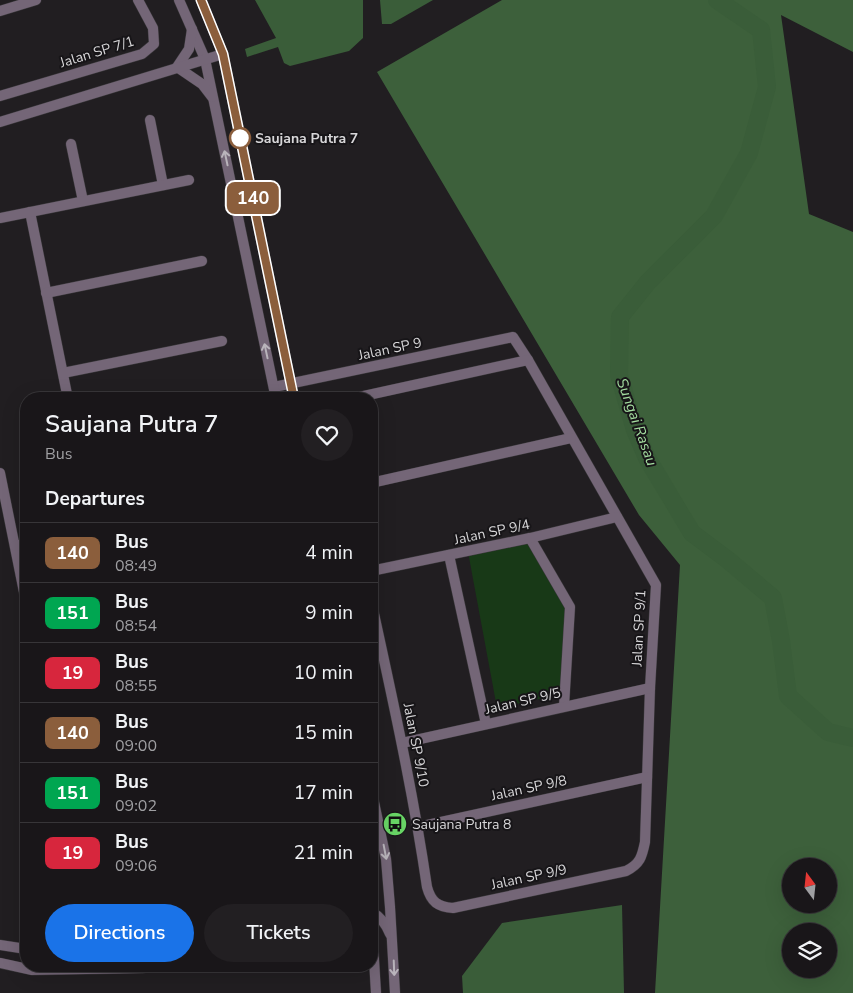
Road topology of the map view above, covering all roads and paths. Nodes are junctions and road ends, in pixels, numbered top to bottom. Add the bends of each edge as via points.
1 (36, 0) edge
2 (138, 0) edge
3 (179, 0) edge
4 (201, 0) edge
5 (0, 11) edge
6 (192, 29) junction
7 (223, 54) junction
8 (205, 59) junction
9 (177, 67) junction
10 (0, 96) edge
11 (214, 100) junction
12 (150, 120) dead end
13 (0, 122) edge
14 (71, 144) dead end
15 (189, 180) dead end
16 (163, 185) junction
17 (83, 201) junction
18 (30, 212) junction
19 (0, 218) edge
20 (202, 261) dead end
21 (46, 293) junction
22 (513, 337) joint
23 (222, 341) dead end
24 (528, 360) junction
25 (63, 373) junction
26 (290, 384) junction
27 (274, 387) junction
28 (67, 392) edge
29 (275, 392) edge
30 (292, 392) edge
31 (378, 393) edge
32 (572, 438) junction
33 (0, 473) edge
34 (378, 481) edge
35 (618, 517) junction
36 (530, 538) junction
37 (20, 545) edge
38 (15, 546) junction
39 (449, 555) junction
40 (378, 570) edge
41 (20, 571) edge
42 (378, 632) edge
43 (650, 688) junction
44 (564, 706) junction
45 (486, 724) junction
46 (402, 743) junction
47 (646, 777) junction
48 (378, 821) edge
49 (418, 827) junction
50 (637, 866) joint
51 (429, 897) joint
52 (390, 907) junction
53 (378, 915) edge
54 (383, 921) junction
55 (378, 926) edge
56 (393, 943) junction
57 (0, 945) edge
58 (20, 949) edge
59 (0, 963) edge
60 (20, 967) edge
61 (373, 972) edge
62 (376, 993) edge
63 (395, 993) edge

1 - 5 street
2 - 10 street, Jalan SP 7/1 via 154,33 154,44 148,50
3 - 6 street
4 - 7 street
6 - 8 street
6 - 9 street via 190,49
7 - 8 street
7 - 26 street
8 - 9 street
8 - 11 street
9 - 11 street via 202,84
9 - 13 street
27 -> 11 street
12 - 16 street
14 - 17 street
15 - 16 street
16 - 17 street
17 - 18 street
18 - 19 street
18 - 21 street
20 - 21 street
21 - 25 street
22 - 24 street, Jalan SP 9/1
22 - 26 street, Jalan SP 9
23 - 25 street
24 - 31 street
24 - 32 street, Jalan SP 9/1
25 - 28 street
26 - 27 street, Jalan SP 9
26 - 30 street
27 - 29 street
32 - 34 street
32 - 35 street, Jalan SP 9/1
33 - 38 street
35 - 36 street, Jalan SP 9/4
35 - 43 street, Jalan SP 9/1 via 656,585
36 - 39 street, Jalan SP 9/4
36 - 44 street via 570,607
37 - 38 street
38 - 41 street
39 - 40 street, Jalan SP 9/4
39 - 45 street
42 - 46 street, Jalan SP 9/10
43 - 44 street, Jalan SP 9/5
43 - 47 street, Jalan SP 9/1
44 - 45 street, Jalan SP 9/5
45 - 46 street, Jalan SP 9/5
46 - 49 street, Jalan SP 9/10
47 - 49 street, Jalan SP 9/8
47 - 50 street, Jalan SP 9/1 via 645,842
48 -> 52 street via 386,859
49 - 51 street, Jalan SP 9/10
50 - 51 street, Jalan SP 9/9 via 453,908 435,904
52 - 54 street
52 - 56 street
53 - 54 street
54 - 55 street
54 - 56 street
56 -> 63 street
57 - 58 street
59 - 60 street
61 - 62 street

